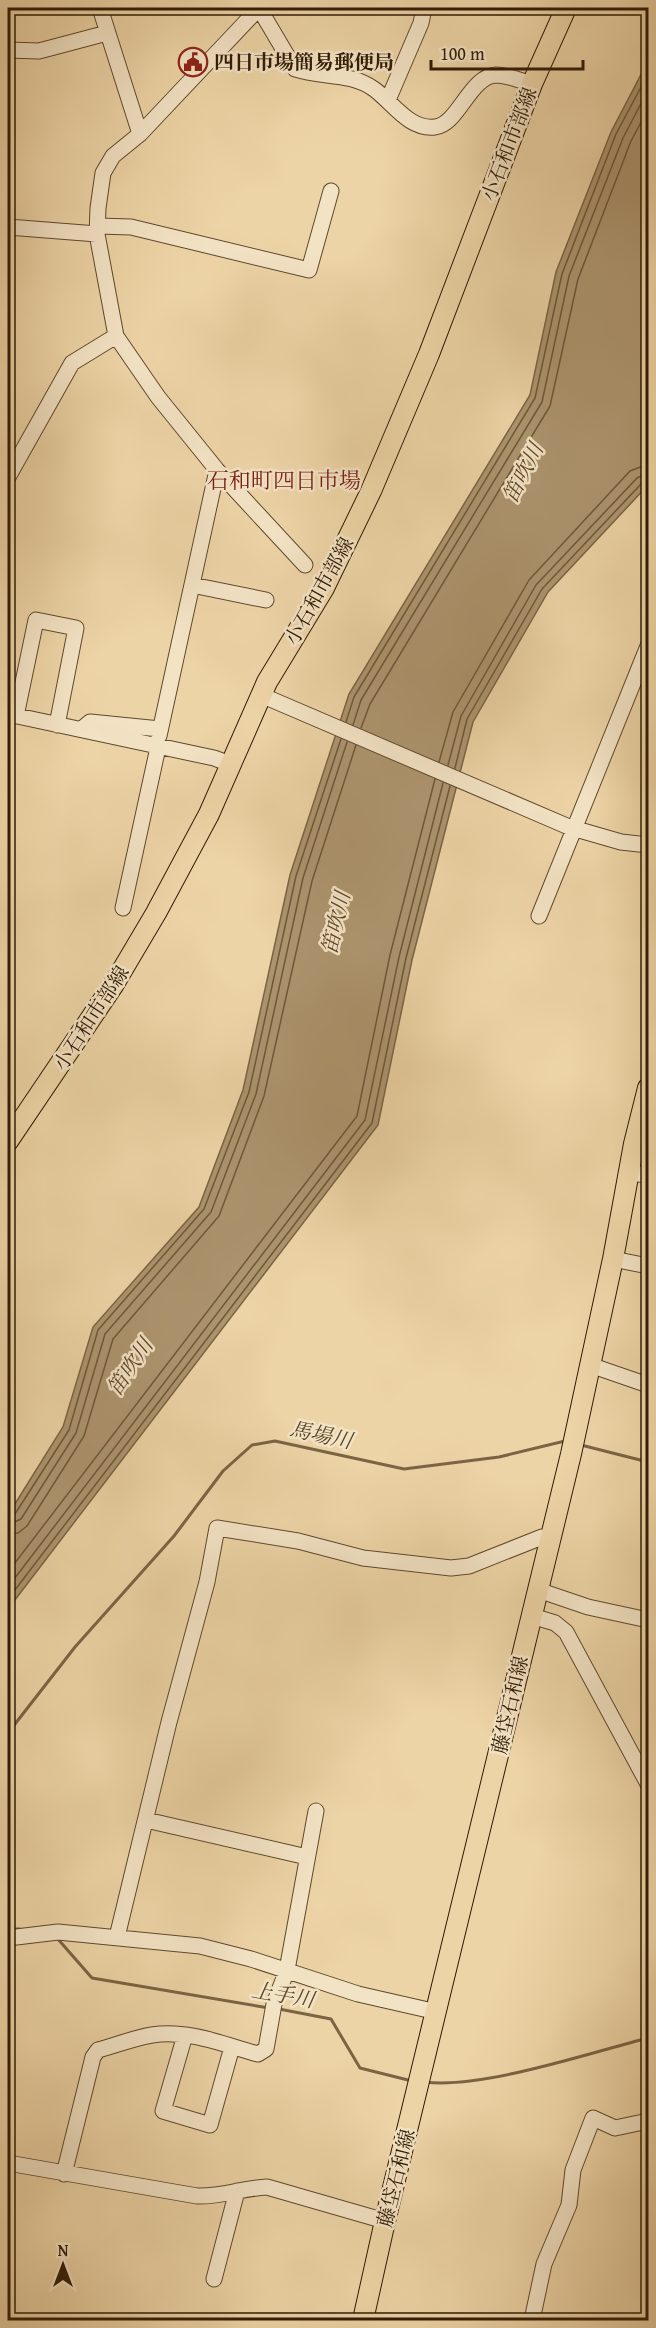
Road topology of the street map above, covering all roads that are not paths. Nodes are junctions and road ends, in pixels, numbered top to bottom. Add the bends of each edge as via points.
1 (100, 8) edge
2 (259, 8) edge
3 (423, 8) edge
4 (566, 8) edge
5 (107, 33) junction
6 (8, 50) edge
7 (532, 84) junction
8 (388, 100) junction
9 (140, 134) junction
10 (331, 191) dead end
11 (8, 226) edge
12 (97, 230) junction
13 (116, 336) junction
14 (217, 470) junction
15 (8, 477) edge
16 (305, 565) dead end
17 (192, 585) junction
18 (266, 600) dead end
19 (648, 646) edge
20 (268, 698) junction
21 (12, 715) edge
22 (57, 725) junction
23 (81, 729) junction
24 (159, 739) junction
25 (230, 764) junction
26 (572, 829) junction
27 (648, 845) edge
28 (123, 908) dead end
29 (539, 916) dead end
30 (648, 1088) edge
31 (8, 1141) edge
32 (629, 1173) junction
33 (648, 1175) edge
34 (613, 1259) junction
35 (648, 1266) edge
36 (590, 1365) junction
37 (648, 1385) edge
38 (550, 1539) junction
39 (538, 1590) junction
40 (532, 1616) junction
41 (648, 1620) edge
42 (648, 1785) edge
43 (316, 1811) dead end
44 (146, 1820) junction
45 (307, 1857) junction
46 (117, 1937) junction
47 (8, 1938) edge
48 (287, 1970) junction
49 (437, 2012) junction
50 (185, 2035) junction
51 (232, 2047) junction
52 (648, 2121) edge
53 (8, 2163) edge
54 (64, 2174) junction
55 (237, 2191) junction
56 (385, 2221) junction
57 (214, 2279) dead end
58 (363, 2320) edge
59 (532, 2320) edge

1 - 5 street
2 - 8 street via 295,69 355,78
2 - 9 street
3 - 8 street via 421,22
4 - 7 main road, 小石和市部線
5 - 6 street via 39,51
5 - 9 street
7 - 8 street via 500,75 487,77 437,127 416,124
7 - 20 main road, 小石和市部線 via 433,345 371,491
9 - 12 street via 112,156 104,173
10 - 12 street via 309,270 131,227
11 - 12 street
12 - 13 street
13 - 14 street via 158,397
13 - 15 street via 72,363
14 - 16 street
14 - 17 street
17 - 18 street
17 - 24 street
19 - 26 street
20 - 25 main road, 小石和市部線
20 - 26 street
21 - 22 street
21 - 22 street via 36,620 76,628
22 - 23 street
23 - 24 street via 90,722
23 - 25 street
24 - 28 street
25 - 31 main road, 小石和市部線 via 193,849 150,923 108,994
26 - 27 street
26 - 29 street
30 - 32 main road, 藤垈石和線
32 - 33 street
32 - 34 main road, 藤垈石和線
34 - 35 street
34 - 36 main road, 藤垈石和線
36 - 37 street
36 - 38 main road, 藤垈石和線
38 - 39 main road, 藤垈石和線
38 - 44 street via 542,1537 469,1566 451,1568 363,1558 298,1541 217,1528 207,1582
39 - 40 main road, 藤垈石和線
39 - 41 street via 588,1607
40 - 42 street via 555,1623 566,1632
40 - 49 main road, 藤垈石和線
43 - 45 street
44 - 45 street
44 - 46 street
45 - 48 street
46 - 47 street via 52,1933
46 - 48 street via 200,1946
48 - 49 street via 358,1994
48 - 51 street via 263,2053
49 - 56 main road, 藤垈石和線
50 - 51 street
50 - 51 street via 163,2111 210,2125
50 - 54 street via 153,2035 98,2050
52 - 59 street via 615,2128 593,2118 573,2170 569,2205 544,2265
53 - 54 street
54 - 55 street via 197,2196
55 - 56 street via 267,2187
55 - 57 street
56 - 58 main road, 藤垈石和線

